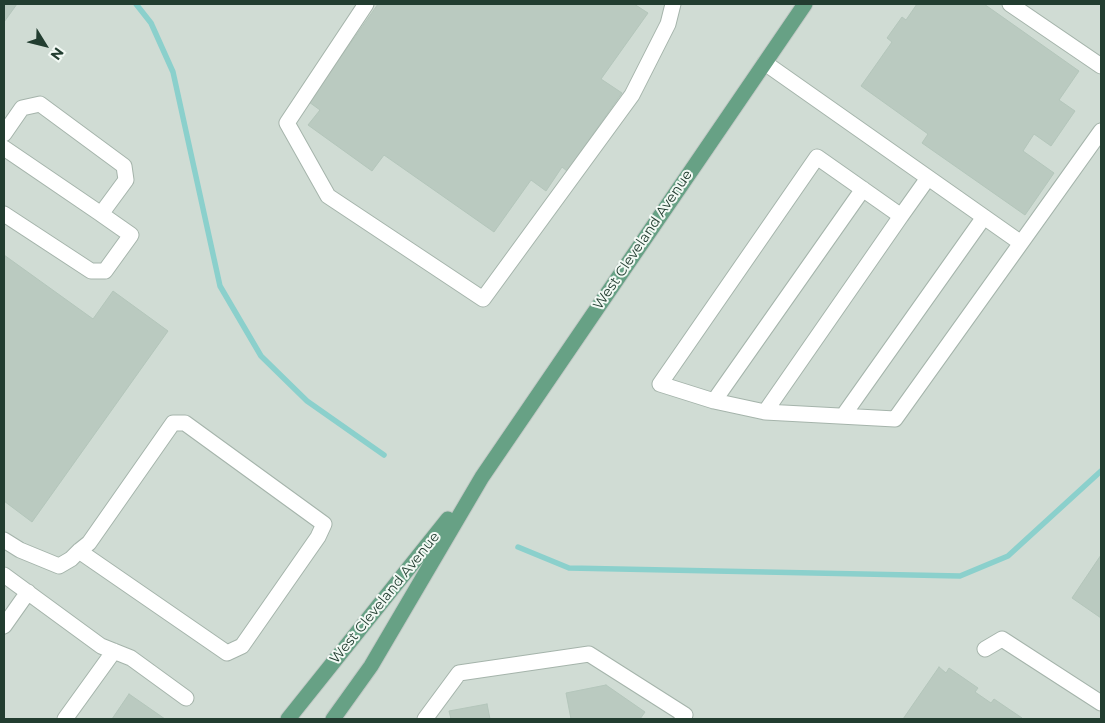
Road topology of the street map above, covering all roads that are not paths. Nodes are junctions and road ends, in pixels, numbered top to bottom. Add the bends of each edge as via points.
1 (366, 4) edge
2 (673, 4) edge
3 (806, 4) edge
4 (1010, 4) edge
5 (765, 62) junction
6 (1101, 66) edge
7 (1101, 131) edge
8 (4, 134) edge
9 (4, 148) edge
10 (928, 178) junction
11 (863, 190) junction
12 (4, 214) edge
13 (101, 214) junction
14 (901, 216) junction
15 (984, 217) junction
16 (1021, 243) junction
17 (714, 401) junction
18 (765, 412) junction
19 (843, 416) junction
20 (482, 477) junction
21 (4, 540) edge
22 (79, 551) junction
23 (4, 575) edge
24 (28, 592) junction
25 (4, 626) edge
26 (985, 649) dead end
27 (114, 651) junction
28 (186, 698) dead end
29 (1101, 704) edge
30 (65, 719) edge
31 (288, 719) edge
32 (333, 719) edge
33 (425, 719) edge
34 (682, 719) edge

1 - 2 lane via 288,123 328,196 483,299 632,95 668,24
3 - 5 main road, West Cleveland Avenue
4 - 6 lane
5 - 10 lane
5 - 20 main road, West Cleveland Avenue
7 - 16 lane
8 - 13 lane via 22,108 40,104 124,166 126,180
9 - 13 lane
10 - 14 lane
10 - 15 lane
11 - 14 lane
11 - 17 lane
11 - 17 lane via 817,157 660,384
12 - 13 lane via 91,271 105,271 131,235
14 - 18 lane
15 - 16 lane
15 - 19 lane
16 - 19 lane via 895,419
17 - 18 lane
18 - 19 lane
20 - 31 main road, West Cleveland Avenue
20 - 32 main road, West Cleveland Avenue via 371,666
21 - 22 lane via 59,566
22 - 22 lane via 89,543 173,424 185,423 324,524 242,646 227,653
23 - 24 lane
24 - 25 lane
24 - 27 lane via 101,646
26 - 29 lane via 1002,639
27 - 28 lane via 131,658
27 - 30 lane
33 - 34 lane via 459,672 589,654 685,715

